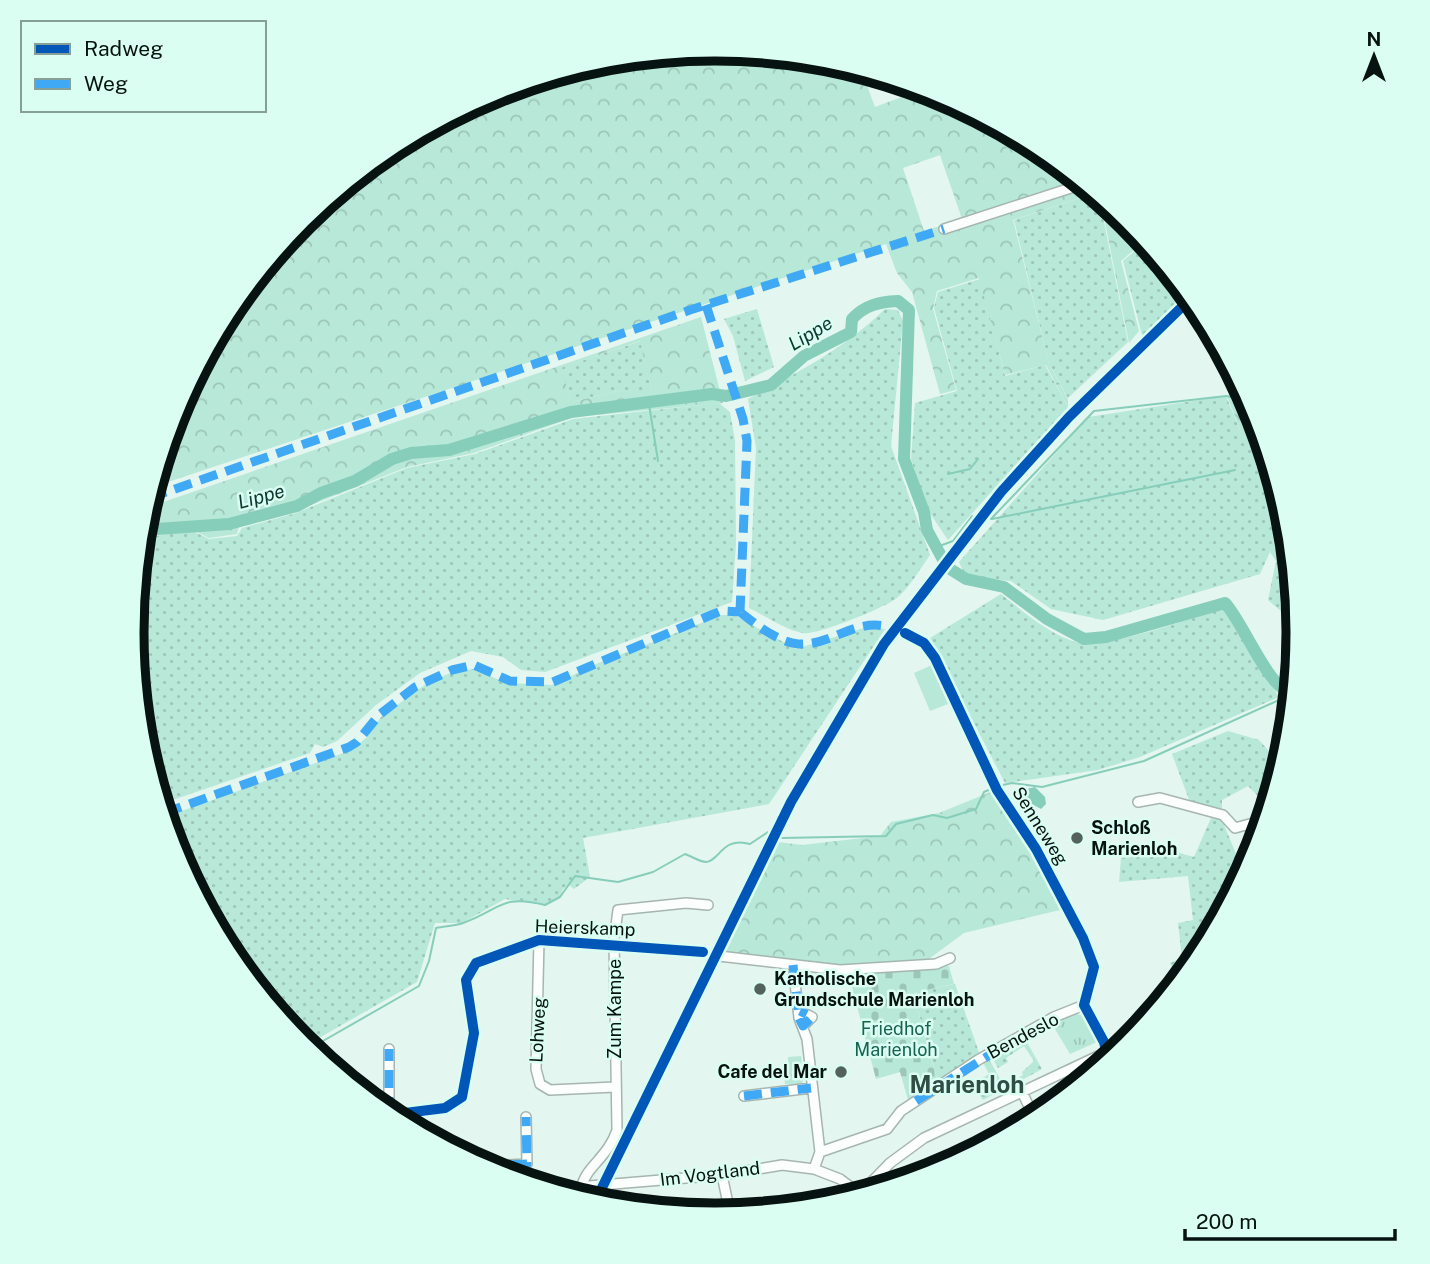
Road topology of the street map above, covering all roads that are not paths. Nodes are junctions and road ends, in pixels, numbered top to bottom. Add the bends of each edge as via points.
1 (1072, 187) edge
2 (944, 229) dead end
3 (905, 632) dead end
4 (1139, 802) dead end
5 (1252, 823) edge
6 (708, 905) dead end
7 (539, 940) junction
8 (615, 944) junction
9 (703, 952) dead end
10 (719, 956) dead end
11 (950, 958) dead end
12 (793, 965) junction
13 (1084, 1005) junction
14 (389, 1049) dead end
15 (1104, 1049) edge
16 (1087, 1065) edge
17 (615, 1087) junction
18 (811, 1088) junction
19 (1022, 1092) junction
20 (744, 1096) dead end
21 (389, 1100) edge
22 (1030, 1108) edge
23 (408, 1113) edge
24 (526, 1117) dead end
25 (820, 1152) junction
26 (512, 1165) edge
27 (814, 1170) junction
28 (722, 1175) junction
29 (874, 1180) edge
30 (582, 1186) joint
31 (850, 1186) edge
32 (728, 1203) edge

1 - 2 street
3 - 13 street, Senneweg via 924,643 935,658 995,787 1036,849 1083,938 1094,967
4 - 5 street via 1160,799 1223,815 1234,828
6 - 8 street, Zum Kampe via 618,910
7 - 8 street, Heierskamp
7 - 17 street, Lohweg via 536,1069 540,1084 550,1090
7 - 23 street, Heierskamp via 483,959 469,970 466,984 474,1033 460,1100 445,1108
8 - 9 street, Heierskamp
8 - 17 street, Zum Kampe
10 - 12 street
11 - 12 street via 936,964 864,970
12 - 18 street
13 - 15 street
13 - 25 street, Bendeslo via 978,1060 901,1111 887,1129
14 - 21 street
16 - 19 street
17 - 30 street, Zum Kampe via 617,1130 612,1146
18 - 20 street
18 - 25 street
19 - 22 street
19 - 29 street via 924,1138
24 - 26 street via 527,1164
25 - 27 street
27 - 28 street, Im Vogtland via 782,1165
27 - 31 street, Im Vogtland
28 - 30 street, Im Vogtland
28 - 32 street

